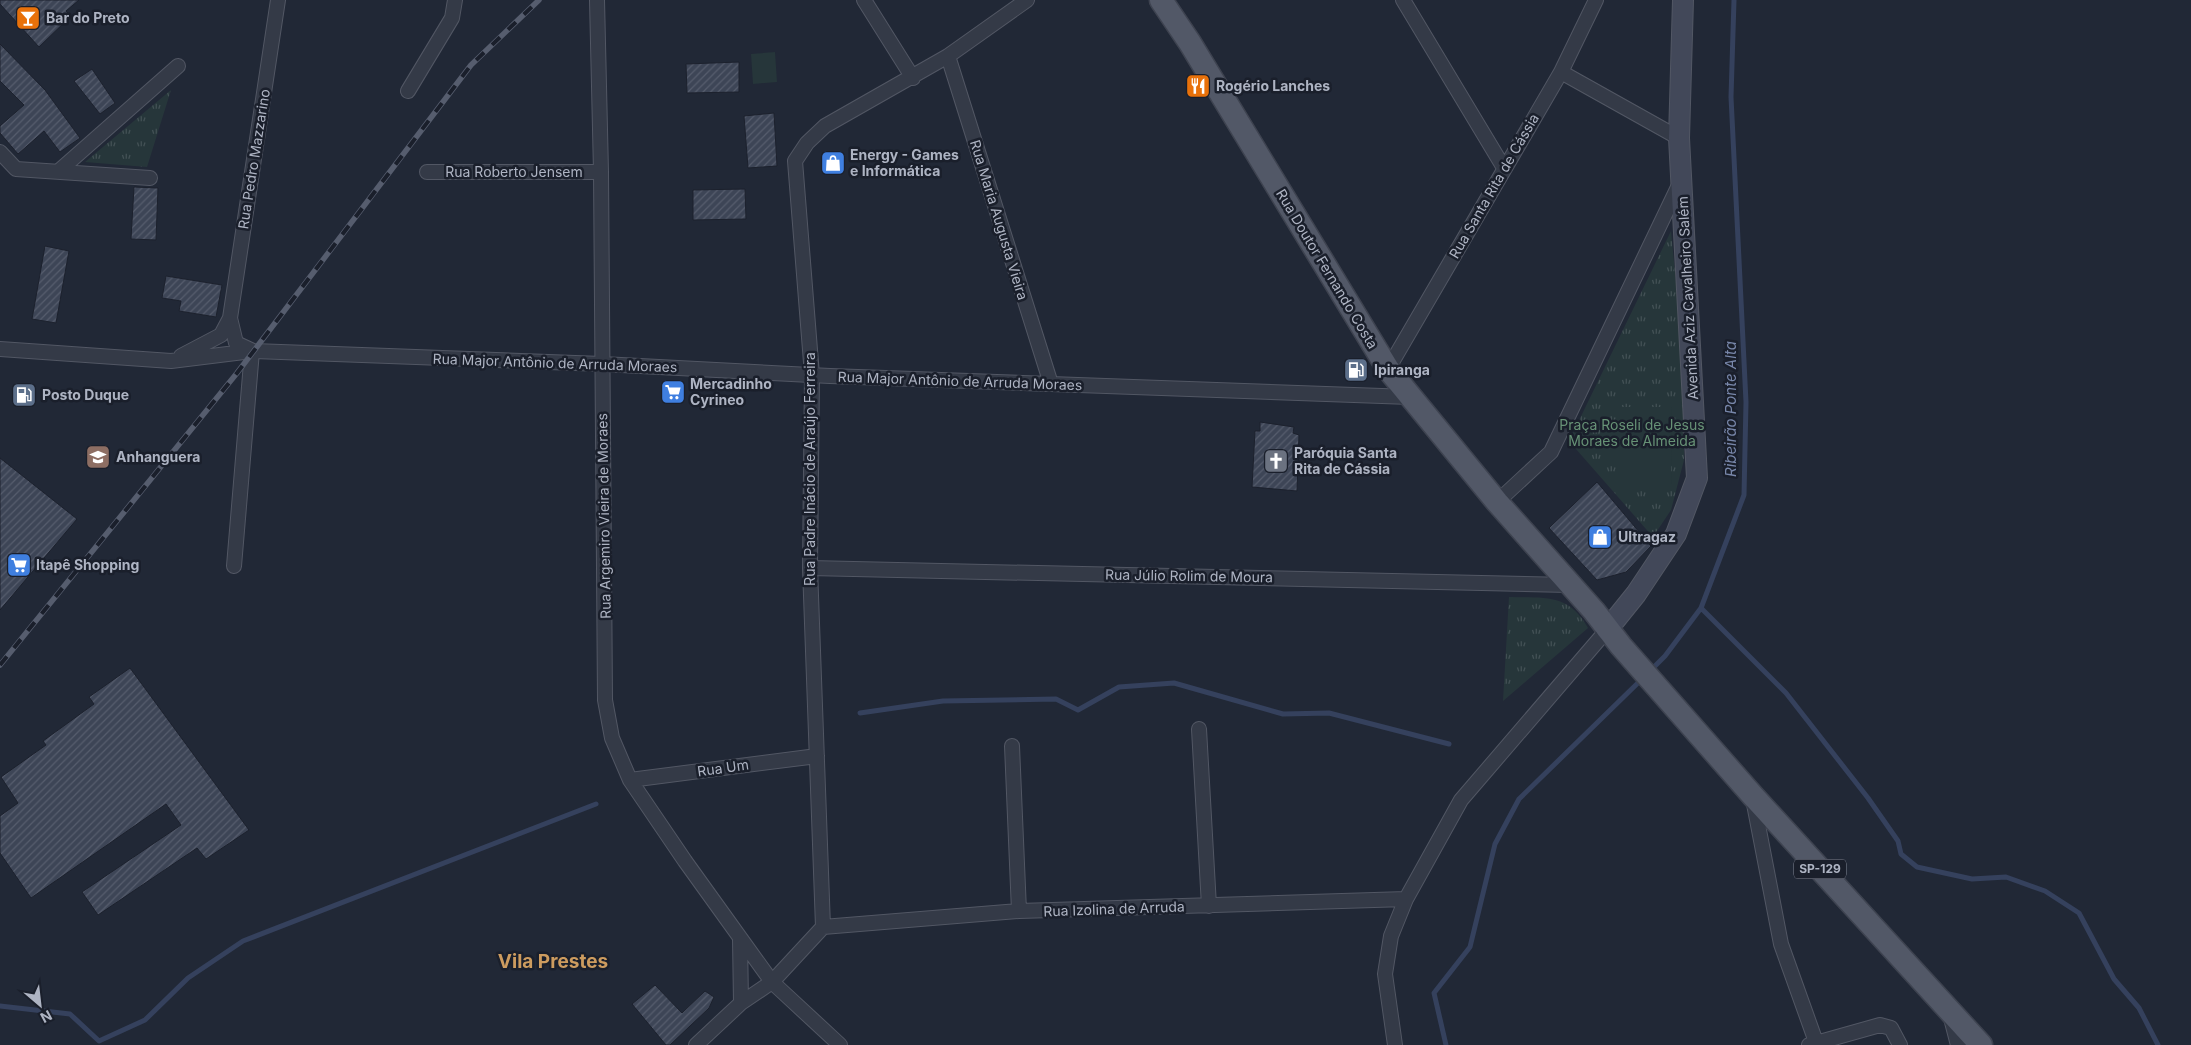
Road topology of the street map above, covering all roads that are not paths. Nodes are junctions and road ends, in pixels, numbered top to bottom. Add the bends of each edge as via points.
1 (278, 0) edge
2 (455, 0) edge
3 (597, 0) edge
4 (864, 0) edge
5 (1027, 0) edge
6 (1161, 0) edge
7 (1403, 0) edge
8 (1596, 0) edge
9 (1683, 0) edge
10 (948, 56) junction
11 (178, 66) dead end
12 (1561, 72) junction
13 (913, 78) junction
14 (408, 91) dead end
15 (1679, 138) junction
16 (0, 152) edge
17 (1504, 168) junction
18 (60, 170) junction
19 (427, 172) dead end
20 (601, 172) junction
21 (150, 178) dead end
22 (1682, 180) junction
23 (230, 318) junction
24 (0, 349) edge
25 (252, 351) junction
26 (172, 361) junction
27 (602, 364) junction
28 (1388, 369) junction
29 (812, 375) junction
30 (1051, 384) junction
31 (1410, 397) junction
32 (1496, 502) junction
33 (234, 566) dead end
34 (810, 568) junction
35 (1569, 585) junction
36 (1607, 630) junction
37 (1199, 729) dead end
38 (1012, 746) dead end
39 (817, 756) junction
40 (630, 780) junction
41 (1753, 796) junction
42 (1406, 899) junction
43 (1209, 906) junction
44 (1019, 912) junction
45 (823, 927) junction
46 (740, 939) junction
47 (772, 982) junction
48 (741, 1003) junction
49 (1950, 1010) junction
50 (1812, 1044) edge
51 (696, 1045) edge
52 (840, 1045) edge
53 (1395, 1045) edge
54 (1900, 1045) edge
55 (1960, 1045) edge
56 (1981, 1045) edge

1 - 23 street, Rua Pedro Mazzarino
2 - 14 street via 452,18
3 - 20 street, Rua Argemiro Vieira de Moraes
4 - 13 street
5 - 10 street, Rua Padre Inácio de Araújo Ferreira
6 - 28 main road, Rua Doutor Fernando Costa via 1190,42
7 - 17 street
8 - 12 street, Rua Santa Rita de Cássia
9 - 15 main road, Avenida Aziz Cavalheiro Salém
10 - 13 street, Rua Padre Inácio de Araújo Ferreira
10 - 30 street, Rua Maria Augusta Vieira
11 - 18 street
12 - 15 street
12 - 17 street, Rua Santa Rita de Cássia
13 - 29 street, Rua Padre Inácio de Araújo Ferreira via 825,126 808,142 795,162
15 - 22 main road, Avenida Aziz Cavalheiro Salém
16 - 18 street via 16,169
17 - 28 street, Rua Santa Rita de Cássia
18 - 21 street
19 - 20 street, Rua Roberto Jensem
20 - 27 street, Rua Argemiro Vieira de Moraes
22 - 32 street via 1551,452
22 - 36 main road, Avenida Aziz Cavalheiro Salém via 1697,478 1676,534 1636,594
23 - 25 street, Rua Pedro Mazzarino via 236,343
23 - 26 street, Rua Pedro Mazzarino via 221,335
24 - 26 street, Rua Major Antônio de Arruda Moraes
25 - 26 street, Rua Major Antônio de Arruda Moraes
25 - 27 street, Rua Major Antônio de Arruda Moraes
25 - 33 street
27 - 29 street, Rua Major Antônio de Arruda Moraes
27 - 40 street, Rua Argemiro Vieira de Moraes via 606,700 612,738
28 - 31 main road, Rua Doutor Fernando Costa
29 - 30 street, Rua Major Antônio de Arruda Moraes
29 - 34 street, Rua Padre Inácio de Araújo Ferreira
30 - 31 street, Rua Major Antônio de Arruda Moraes
31 - 32 main road, Rua Doutor Fernando Costa
32 - 35 main road, Rua Doutor Fernando Costa
34 - 35 street, Rua Júlio Rolim de Moura
34 - 39 street, Rua Padre Inácio de Araújo Ferreira
35 - 36 main road, Rua Doutor Fernando Costa
36 - 41 main road, Rua Doutor Fernando Costa / SP-129
36 - 42 street via 1461,800
37 - 43 street
38 - 44 street
39 - 40 street, Rua Um
39 - 45 street, Rua Padre Inácio de Araújo Ferreira
40 - 46 street, Rua Argemiro Vieira de Moraes
41 - 49 main road, SP-129
41 - 50 street via 1781,944
42 - 43 street, Rua Izolina de Arruda
42 - 53 street via 1391,936 1384,974
43 - 44 street, Rua Izolina de Arruda
44 - 45 street, Rua Izolina de Arruda
45 - 47 street
46 - 47 street, Rua Argemiro Vieira de Moraes
46 - 48 street
47 - 48 street
47 - 52 street, Rua Argemiro Vieira de Moraes
48 - 51 street
49 - 55 street
49 - 56 main road, SP-129
50 - 54 street via 1880,1025 1891,1028

